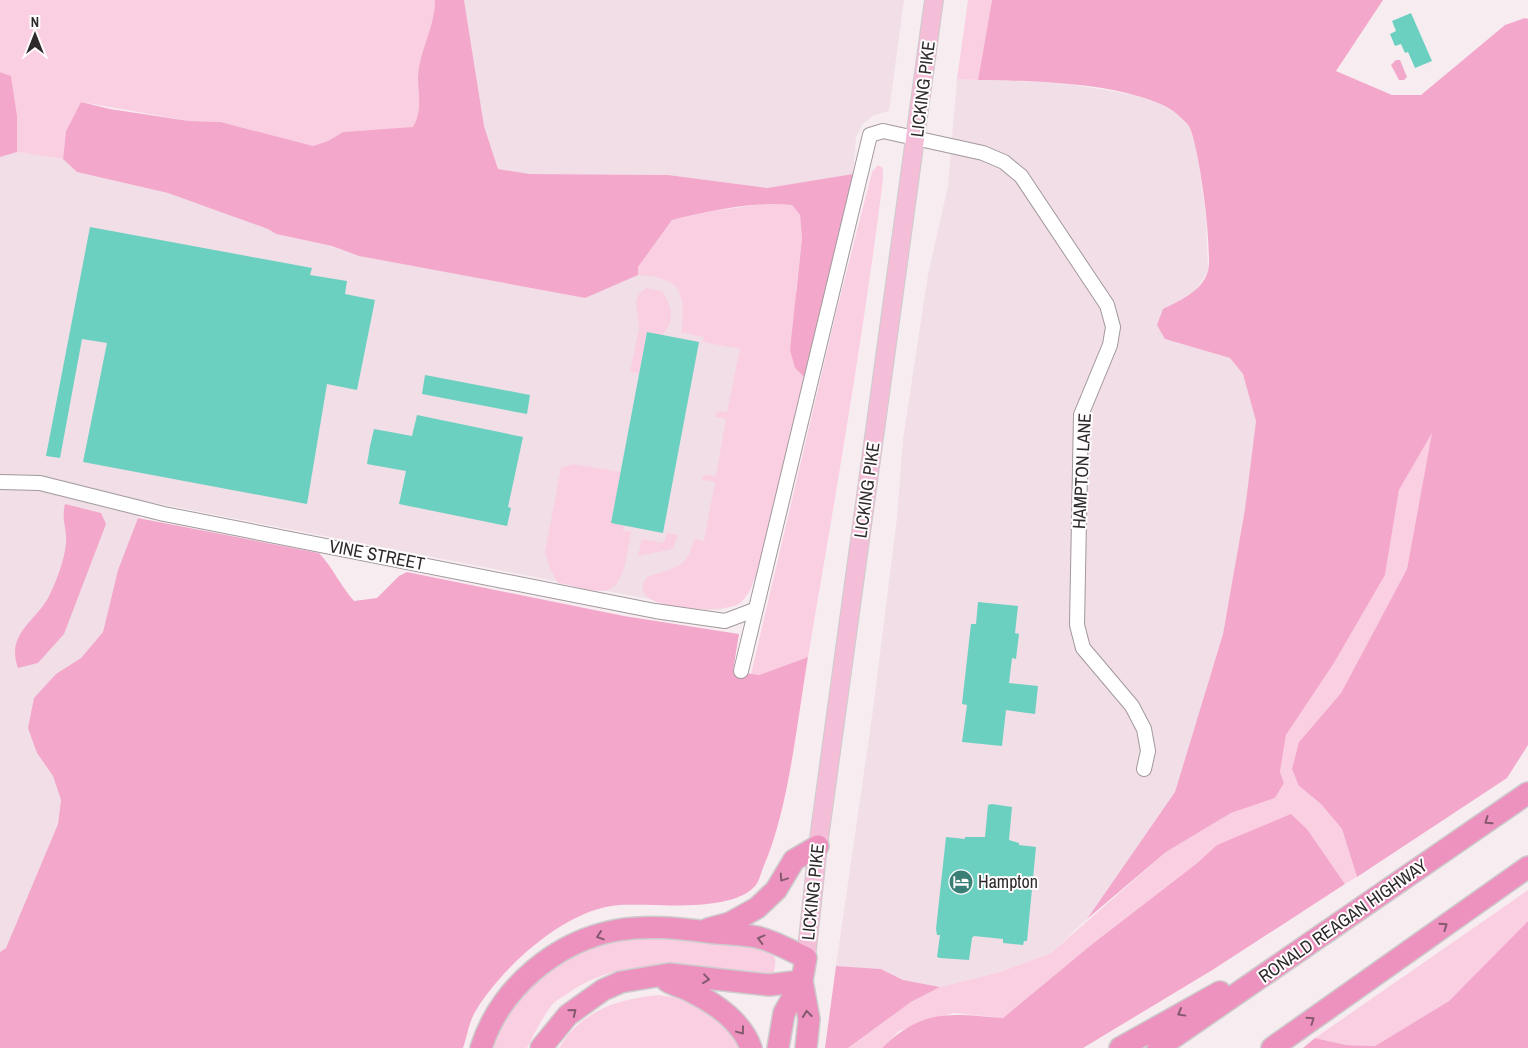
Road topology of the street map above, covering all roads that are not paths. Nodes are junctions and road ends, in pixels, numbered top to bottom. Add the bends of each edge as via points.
1 (934, 0) edge
2 (916, 138) junction
3 (0, 482) edge
4 (754, 610) junction
5 (741, 671) dead end
6 (1144, 769) dead end
7 (1528, 793) edge
8 (818, 846) junction
9 (1528, 867) edge
10 (697, 930) junction
11 (1331, 930) junction
12 (806, 958) junction
13 (658, 976) junction
14 (802, 981) junction
15 (481, 1048) edge
16 (541, 1048) edge
17 (751, 1048) edge
18 (778, 1048) edge
19 (806, 1048) edge
20 (1120, 1048) edge
21 (1158, 1048) edge
22 (1272, 1048) edge

1 - 2 main road, LICKING PIKE
2 - 4 street, HAMPTON LANE via 878,131 866,142 858,189 770,557
2 - 6 street, HAMPTON LANE via 983,153 1004,162 1021,176 1107,304 1113,327 1110,345 1081,415 1077,624 1083,648 1132,706 1144,729 1148,751
2 - 8 main road, LICKING PIKE
3 - 4 street, VINE STREET via 40,483 164,514 673,614 726,621
4 - 5 street
7 -> 11 highway, RONALD REAGAN HIGHWAY
8 -> 10 highway via 794,860 776,890 758,908 730,923
8 - 12 main road, LICKING PIKE
22 -> 9 highway
12 -> 10 highway via 757,937
10 -> 15 highway via 661,927 616,930 563,949 515,988 496,1012
11 -> 20 highway
11 - 21 highway, RONALD REAGAN HIGHWAY
12 - 14 highway, LICKING PIKE
13 -> 14 highway via 668,974 770,984
16 -> 13 highway via 568,1015 603,990 621,982
13 -> 17 highway via 716,1006 731,1018
14 - 18 highway, LICKING PIKE via 784,1012
19 -> 14 highway, LICKING PIKE via 809,1019

